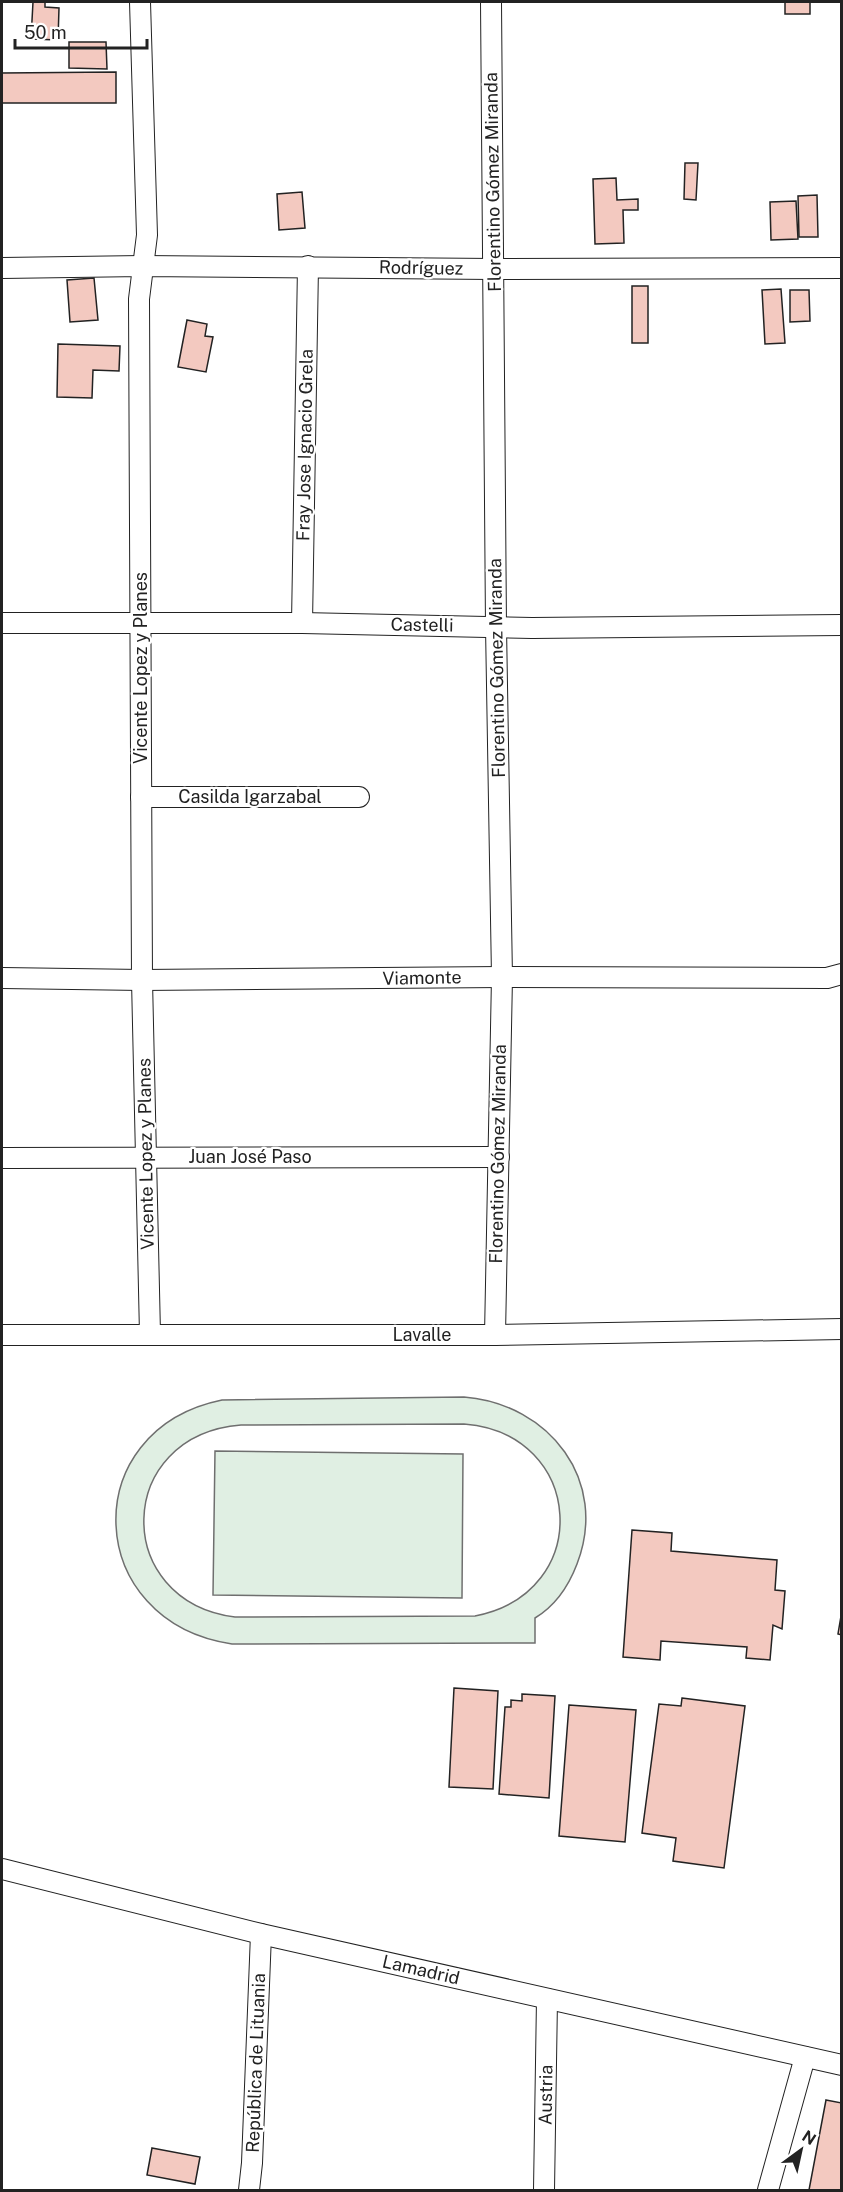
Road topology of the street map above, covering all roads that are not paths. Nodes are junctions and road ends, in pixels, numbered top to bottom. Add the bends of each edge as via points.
1 (140, 2) edge
2 (491, 2) edge
3 (142, 266) junction
4 (308, 266) junction
5 (2, 268) edge
6 (842, 268) edge
7 (494, 269) junction
8 (2, 623) edge
9 (141, 623) junction
10 (303, 623) junction
11 (842, 625) edge
12 (496, 627) junction
13 (359, 796) dead end
14 (141, 797) junction
15 (842, 974) edge
16 (502, 977) junction
17 (2, 978) edge
18 (142, 980) junction
19 (499, 1157) junction
20 (2, 1158) edge
21 (146, 1158) junction
22 (842, 1329) edge
23 (150, 1334) junction
24 (2, 1335) edge
25 (495, 1335) junction
26 (2, 1869) edge
27 (261, 1934) junction
28 (547, 1999) junction
29 (805, 2057) junction
30 (842, 2065) edge
31 (249, 2190) edge
32 (544, 2190) edge
33 (768, 2190) edge

1 - 3 street, Vicente Lopez y Planes via 147,235
2 - 7 street, Florentino Gómez Miranda
3 - 4 street, Rodríguez
3 - 5 street, Rodríguez
3 - 9 street, Vicente Lopez y Planes
4 - 7 street, Rodríguez
4 - 10 street, Fray Jose Ignacio Grela
6 - 7 street, Rodríguez
7 - 12 street, Florentino Gómez Miranda
8 - 9 street, Castelli
9 - 10 street, Castelli
9 - 14 street, Vicente Lopez y Planes
10 - 12 street, Castelli
11 - 12 street, Castelli
12 - 16 street, Florentino Gómez Miranda
13 - 14 street, Casilda Igarzabal
14 - 18 street, Vicente Lopez y Planes
15 - 16 street, Viamonte via 827,978
16 - 18 street, Viamonte
16 - 19 street, Florentino Gómez Miranda
17 - 18 street, Viamonte
18 - 21 street, Vicente Lopez y Planes
19 - 21 street, Juan José Paso
19 - 25 street, Florentino Gómez Miranda
20 - 21 street, Juan José Paso
21 - 23 street, Vicente Lopez y Planes
22 - 25 street, Lavalle
23 - 24 street, Lavalle
23 - 25 street, Lavalle
26 - 27 street, Lamadrid
27 - 28 street, Lamadrid
27 - 31 street, República de Lituania
28 - 29 street, Lamadrid
28 - 32 street, Austria
29 - 30 street, Lamadrid
29 - 33 street

